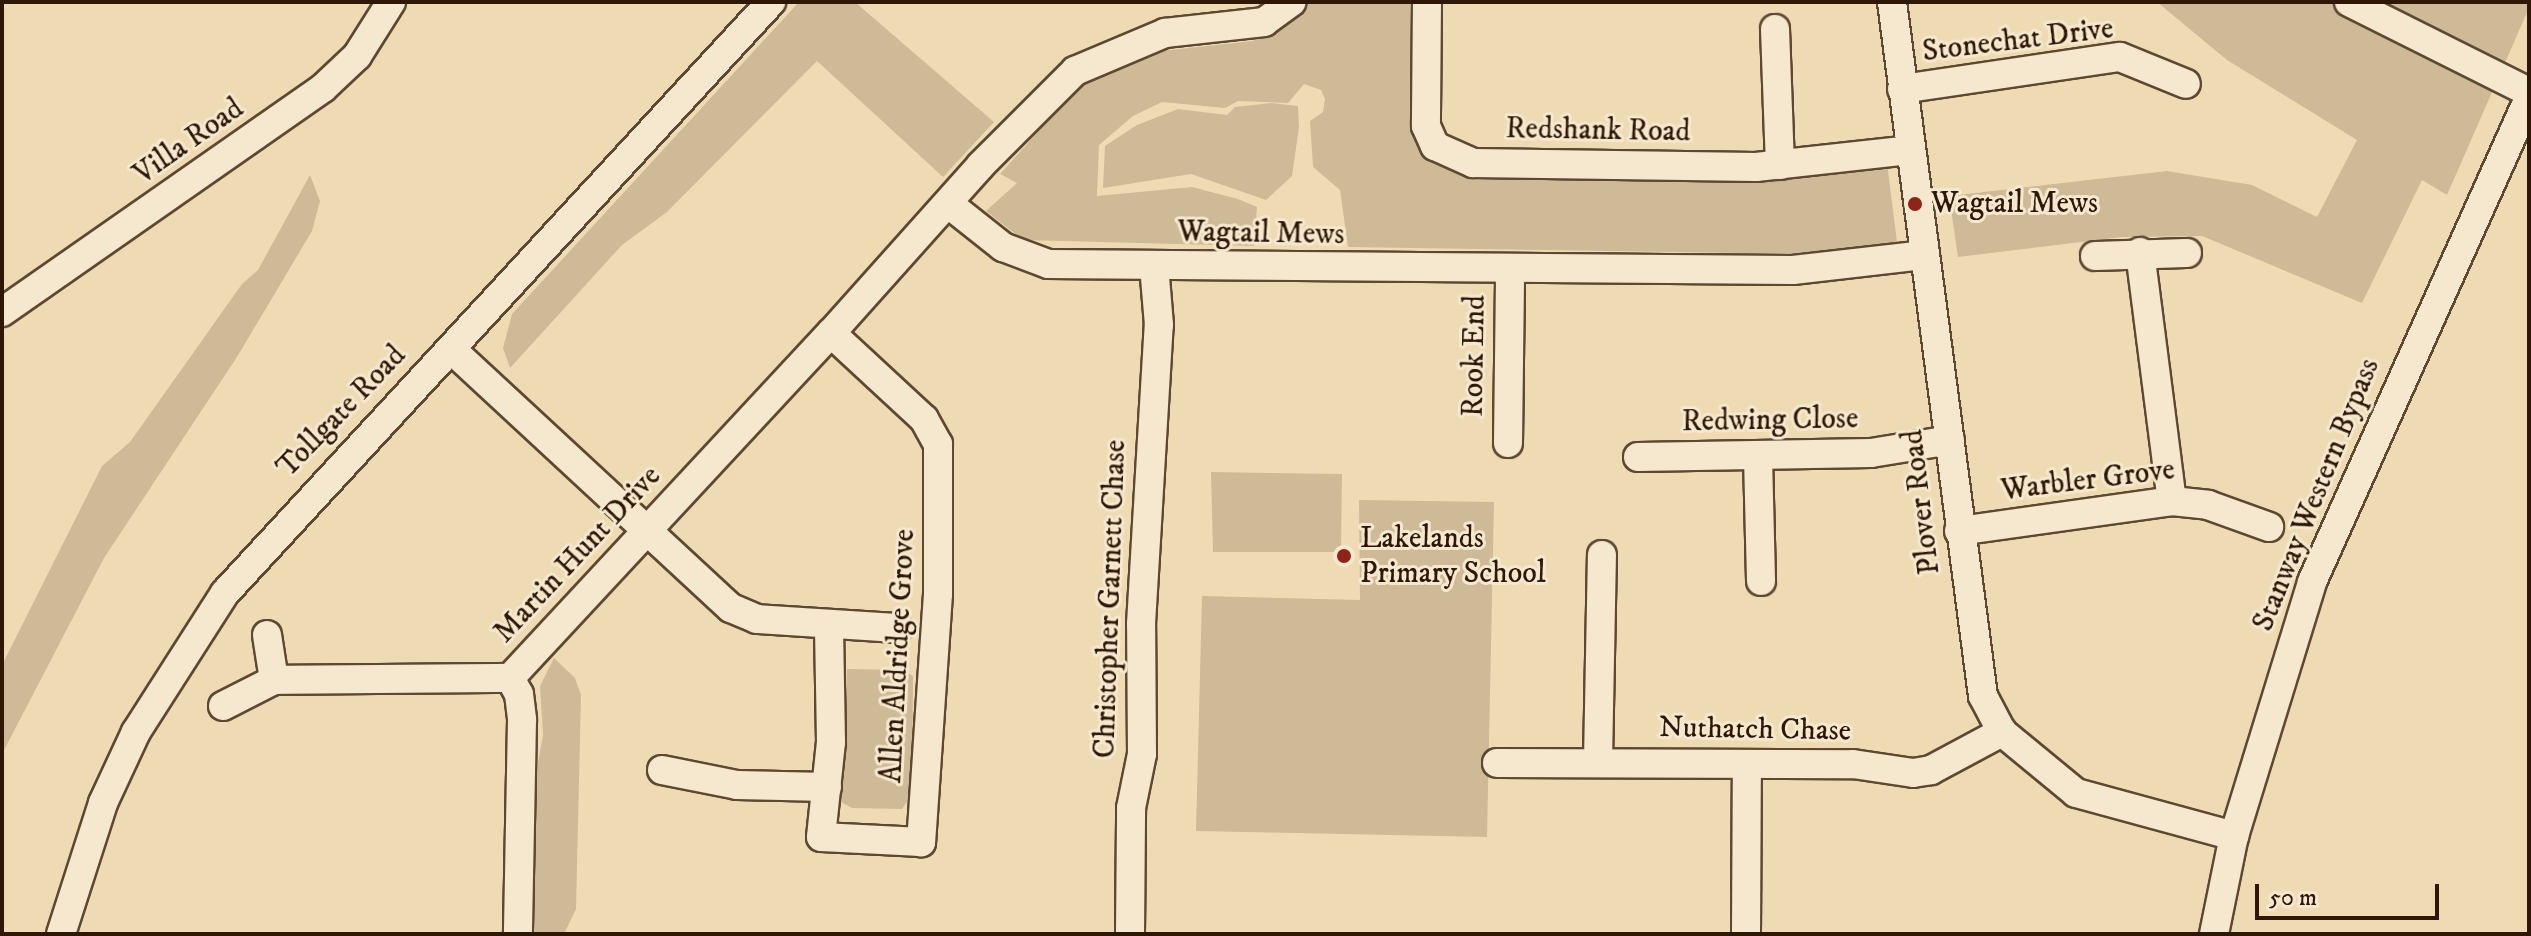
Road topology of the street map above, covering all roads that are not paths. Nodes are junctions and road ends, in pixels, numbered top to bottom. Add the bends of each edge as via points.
1 (391, 2) edge
2 (771, 2) edge
3 (1292, 2) edge
4 (1427, 2) edge
5 (1892, 2) edge
6 (2349, 2) edge
7 (1775, 29) dead end
8 (2186, 84) dead end
9 (1902, 89) junction
10 (2529, 95) edge
11 (1909, 150) junction
12 (1780, 165) junction
13 (950, 205) junction
14 (2140, 252) junction
15 (2187, 253) dead end
16 (1925, 255) junction
17 (2095, 256) dead end
18 (1154, 266) junction
19 (1510, 270) junction
20 (2, 312) edge
21 (831, 333) junction
22 (451, 349) junction
23 (1950, 440) junction
24 (1508, 443) dead end
25 (1638, 457) dead end
26 (1758, 457) junction
27 (2172, 501) junction
28 (2269, 527) dead end
29 (648, 528) junction
30 (1959, 531) junction
31 (1602, 555) dead end
32 (1761, 581) dead end
33 (829, 625) junction
34 (898, 628) dead end
35 (267, 635) dead end
36 (510, 678) junction
37 (274, 680) junction
38 (223, 706) dead end
39 (2002, 732) junction
40 (1598, 761) junction
41 (1497, 763) dead end
42 (1747, 766) junction
43 (662, 770) dead end
44 (827, 787) junction
45 (2234, 836) junction
46 (61, 934) edge
47 (518, 934) edge
48 (1130, 934) edge
49 (1746, 934) edge
50 (2214, 934) edge

1 - 20 street, Villa Road via 357,56 323,88
2 - 22 street, Tollgate Road
3 - 13 street, Martin Hunt Drive via 1264,22 1165,33 1075,71 981,165
4 - 12 street, Redshank Road via 1426,126 1435,146 1458,158 1512,164
5 - 9 street, Plover Road
6 - 10 street
7 - 12 street
8 - 9 street, Stonechat Drive via 2120,57
9 - 11 street, Plover Road
10 - 45 street, Stanway Western Bypass via 2312,582
11 - 12 street, Redshank Road
11 - 16 street, Plover Road
13 - 18 street, Wagtail Mews via 1021,258 1048,264
13 - 21 street, Martin Hunt Drive
14 - 15 street
14 - 17 street
14 - 27 street
16 - 19 street, Wagtail Mews via 1793,270
16 - 23 street, Plover Road
18 - 19 street, Wagtail Mews
18 - 48 street, Christopher Garnett Chase via 1159,325 1141,624 1142,754 1131,808
19 - 24 street, Rook End
21 - 29 street, Martin Hunt Drive
21 - 44 street, Allen Aldridge Grove via 924,419 938,444 938,594 921,842 821,837
22 - 29 street
22 - 46 street, Tollgate Road via 256,555 170,672 103,803
23 - 26 street, Redwing Close via 1871,453
23 - 30 street, Plover Road
25 - 26 street, Redwing Close
26 - 32 street
27 - 28 street, Warbler Grove via 2208,505
27 - 30 street, Warbler Grove
29 - 33 street via 731,608 757,619
29 - 36 street, Martin Hunt Drive
30 - 39 street, Plover Road via 1983,696
31 - 40 street
33 - 34 street
33 - 44 street, Allen Aldridge Grove
35 - 37 street
36 - 37 street, Martin Hunt Drive
36 - 47 street via 519,694 522,720
37 - 38 street, Martin Hunt Drive
39 - 42 street, Nuthatch Chase via 1931,770 1913,773 1853,764
39 - 45 street, Plover Road via 2076,793
40 - 41 street, Nuthatch Chase
40 - 42 street, Nuthatch Chase
42 - 49 street
43 - 44 street via 737,785
45 - 50 street, Stanway Western Bypass

